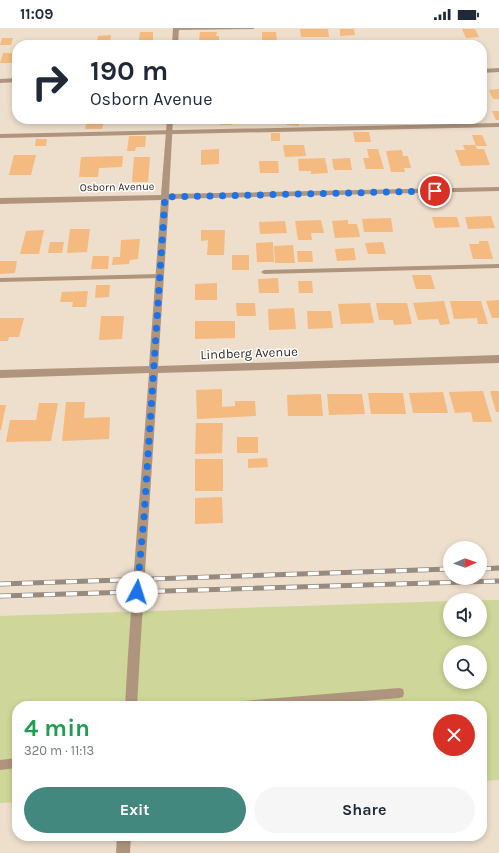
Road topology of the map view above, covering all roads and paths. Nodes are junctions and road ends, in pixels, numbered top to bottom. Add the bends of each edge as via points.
1 (253, 28) edge
2 (176, 29) edge
3 (175, 40) edge
4 (499, 70) edge
5 (487, 71) edge
6 (12, 80) edge
7 (0, 81) edge
8 (170, 124) edge
9 (499, 125) edge
10 (169, 133) junction
11 (0, 136) edge
12 (499, 189) edge
13 (165, 197) junction
14 (0, 201) edge
15 (499, 266) edge
16 (264, 272) dead end
17 (160, 276) junction
18 (0, 280) edge
19 (499, 359) edge
20 (155, 369) junction
21 (0, 374) edge
22 (399, 693) dead end
23 (131, 701) edge
24 (303, 701) edge
25 (12, 764) edge
26 (0, 765) edge
27 (123, 841) edge
28 (122, 853) edge

1 - 2 lane
2 - 3 street
4 - 5 street
6 - 7 street
8 - 10 street
9 - 10 lane
10 - 11 lane
10 - 13 street
12 - 13 street, Osborn Avenue
13 - 14 street, Osborn Avenue
13 - 17 street
15 - 16 lane
17 - 18 lane
17 - 20 street
19 - 20 street, Lindberg Avenue
20 - 21 street, Lindberg Avenue
20 - 23 street via 137,592
22 - 24 lane
25 - 26 lane
27 - 28 street

